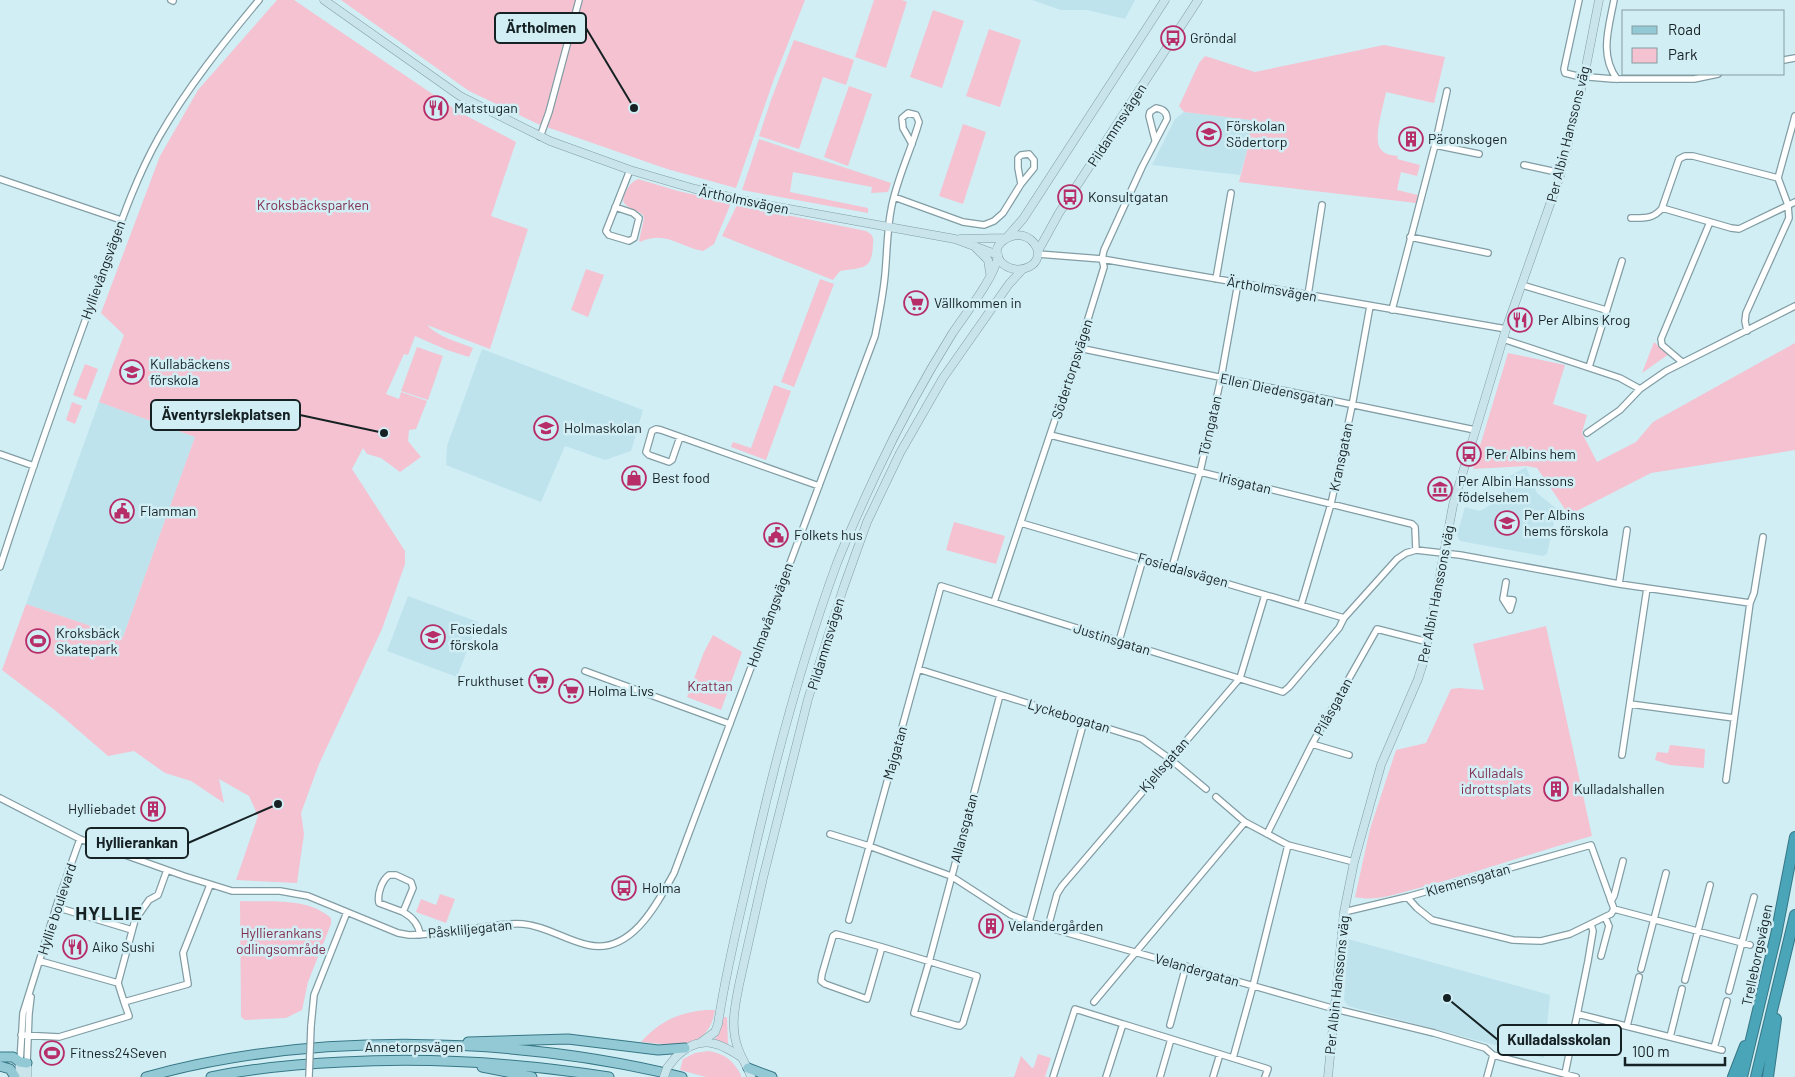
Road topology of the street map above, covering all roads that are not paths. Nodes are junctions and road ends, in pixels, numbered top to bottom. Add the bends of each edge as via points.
1 (260, 0) edge
2 (324, 0) edge
3 (579, 0) edge
4 (1165, 0) edge
5 (1198, 0) edge
6 (1579, 0) edge
7 (1599, 0) edge
8 (1614, 0) edge
9 (1712, 75) edge
10 (1584, 77) junction
11 (1617, 79) junction
12 (1447, 91) dead end
13 (1795, 116) edge
14 (1793, 134) edge
15 (540, 137) junction
16 (1155, 140) junction
17 (912, 144) junction
18 (1435, 145) junction
19 (1479, 154) dead end
20 (1524, 165) dead end
21 (630, 170) junction
22 (1561, 173) junction
23 (1778, 178) junction
24 (0, 179) edge
25 (1021, 184) junction
26 (1231, 193) dead end
27 (894, 197) junction
28 (1795, 202) edge
29 (1322, 205) dead end
30 (1788, 205) junction
31 (615, 206) junction
32 (1662, 208) junction
33 (1631, 218) dead end
34 (121, 220) junction
35 (1710, 222) junction
36 (889, 227) junction
37 (1007, 237) junction
38 (1410, 237) junction
39 (955, 240) junction
40 (974, 247) junction
41 (1038, 253) junction
42 (1488, 253) dead end
43 (998, 255) junction
44 (1102, 259) junction
45 (1622, 261) dead end
46 (1022, 270) junction
47 (990, 276) junction
48 (1216, 279) junction
49 (1238, 283) junction
50 (1522, 285) junction
51 (1308, 295) junction
52 (1370, 306) junction
53 (1795, 306) edge
54 (1392, 310) junction
55 (1606, 310) junction
56 (1506, 329) junction
57 (1747, 330) junction
58 (1503, 339) junction
59 (1079, 348) junction
60 (1682, 362) junction
61 (1589, 367) junction
62 (1220, 378) junction
63 (1640, 389) junction
64 (1352, 406) junction
65 (1475, 430) junction
66 (1588, 433) dead end
67 (1050, 435) junction
68 (680, 437) junction
69 (0, 454) edge
70 (34, 466) junction
71 (1200, 472) junction
72 (819, 486) junction
73 (1331, 504) junction
74 (1021, 523) junction
75 (1627, 530) dead end
76 (1763, 537) dead end
77 (1416, 550) junction
78 (1444, 553) junction
79 (1143, 559) junction
80 (0, 567) edge
81 (1172, 567) junction
82 (1506, 582) dead end
83 (1619, 584) junction
84 (941, 586) joint
85 (1647, 588) junction
86 (1265, 595) junction
87 (1503, 599) dead end
88 (994, 602) junction
89 (1750, 603) junction
90 (1301, 605) junction
91 (1344, 618) junction
92 (1119, 641) junction
93 (1428, 642) junction
94 (918, 669) junction
95 (585, 671) dead end
96 (1240, 678) junction
97 (1000, 695) junction
98 (1630, 704) junction
99 (1734, 718) junction
100 (1084, 721) junction
101 (730, 724) junction
102 (1312, 744) junction
103 (1622, 755) dead end
104 (1349, 756) dead end
105 (1170, 759) junction
106 (1726, 780) dead end
107 (1206, 789) dead end
108 (0, 798) edge
109 (1216, 798) dead end
110 (1244, 822) junction
111 (830, 834) dead end
112 (1267, 834) junction
113 (1795, 838) edge
114 (80, 839) junction
115 (1288, 844) junction
116 (869, 846) junction
117 (1623, 861) dead end
118 (1354, 862) junction
119 (167, 870) junction
120 (1666, 873) dead end
121 (951, 876) junction
122 (1710, 884) dead end
123 (210, 885) junction
124 (1407, 897) junction
125 (1754, 897) dead end
126 (1611, 901) junction
127 (56, 907) junction
128 (651, 909) joint
129 (1614, 909) junction
130 (347, 912) junction
131 (403, 912) junction
132 (1344, 912) junction
133 (1795, 915) edge
134 (1605, 917) junction
135 (1654, 919) junction
136 (848, 920) dead end
137 (1029, 922) junction
138 (1591, 924) junction
139 (1048, 928) junction
140 (132, 930) junction
141 (1698, 932) junction
142 (420, 935) junction
143 (1742, 943) junction
144 (1750, 945) dead end
145 (882, 947) junction
146 (1136, 952) junction
147 (1601, 956) dead end
148 (40, 961) junction
149 (929, 962) junction
150 (1186, 966) junction
151 (1641, 969) dead end
152 (1639, 977) dead end
153 (34, 980) junction
154 (1685, 980) dead end
155 (118, 983) junction
156 (1253, 986) junction
157 (1682, 989) dead end
158 (1729, 991) dead end
159 (1778, 993) junction
160 (1726, 1001) dead end
161 (124, 1002) junction
162 (1094, 1002) dead end
163 (1335, 1009) junction
164 (1578, 1014) junction
165 (1123, 1024) junction
166 (1170, 1025) dead end
167 (1755, 1025) junction
168 (1627, 1026) junction
169 (21, 1035) junction
170 (28, 1035) junction
171 (1670, 1037) junction
172 (1171, 1039) junction
173 (700, 1044) junction
174 (411, 1045) junction
175 (685, 1048) junction
176 (1714, 1048) junction
177 (1722, 1050) dead end
178 (1220, 1054) junction
179 (1493, 1055) junction
180 (0, 1057) edge
181 (742, 1057) junction
182 (1233, 1058) junction
183 (382, 1060) junction
184 (24, 1062) junction
185 (4, 1067) edge
186 (750, 1074) edge
187 (1565, 1074) junction
188 (17, 1077) edge
189 (27, 1077) edge
190 (146, 1077) edge
191 (211, 1077) edge
192 (308, 1077) edge
193 (532, 1077) edge
194 (609, 1077) edge
195 (664, 1077) edge
196 (682, 1077) edge
197 (772, 1077) edge
198 (1052, 1077) edge
199 (1106, 1077) edge
200 (1160, 1077) edge
201 (1213, 1077) edge
202 (1265, 1077) edge
203 (1328, 1077) edge
204 (1487, 1077) edge
205 (1576, 1077) edge
206 (1733, 1077) edge
207 (1742, 1077) edge
208 (1756, 1077) edge
209 (1768, 1077) edge

1 - 34 street, Hyllievångsvägen via 196,79 165,127 138,178
2 - 15 main road, Ärtholmsvägen via 460,96
3 - 15 street
4 - 37 main road, Pildammsvägen via 1023,219
5 - 41 main road, Pildammsvägen via 1059,213
6 - 10 street via 1564,69 1569,75
7 - 10 main road, Per Albin Hanssons väg
8 - 11 street via 1606,46 1608,63
9 - 11 street
10 - 11 street
10 - 22 main road, Per Albin Hanssons väg
12 - 18 street
13 - 14 street
14 - 23 street
15 - 21 main road, Ärtholmsvägen
16 - 16 street, Södertorpsvägen via 1167,115 1161,108 1156,108 1149,116
16 - 44 street, Södertorpsvägen
17 - 17 street via 919,118 908,113 902,118 902,123
17 - 27 street
18 - 19 street
18 - 38 street
20 - 22 street
21 - 31 street
21 - 36 main road, Ärtholmsvägen via 719,195
22 - 50 main road, Per Albin Hanssons väg
23 - 30 street
23 - 32 street via 1685,156 1680,160
24 - 34 street
25 - 25 street via 1034,168 1034,160 1029,154 1018,158
25 - 27 street via 1002,213 984,226 963,222
26 - 48 street
27 - 36 street, Holmavångsvägen
28 - 30 street
29 - 51 street
30 - 35 street via 1739,229
30 - 57 street via 1790,218 1746,313
31 - 31 street via 607,233 629,241 634,238 640,218
32 - 33 street via 1658,215 1650,218
32 - 35 street
34 - 70 street, Hyllievångsvägen
35 - 60 street via 1661,339 1662,345
36 - 39 main road, Ärtholmsvägen
36 - 72 street, Holmavångsvägen via 885,278 875,336
37 - 39 main road, Ärtholmsvägen
37 - 41 main road, Ärtholmsvägen via 1026,236
37 - 43 main road via 999,245
38 - 42 street
38 - 54 street
39 - 40 main road, Ärtholmsvägen
40 - 43 main road, Ärtholmsvägen
40 - 47 main road via 988,260
41 - 44 street, Ärtholmsvägen
41 - 46 main road via 1034,263
43 - 46 main road, Ärtholmsvägen via 1000,261 1010,268
43 - 47 main road, Pildammsvägen
44 - 48 street, Ärtholmsvägen
44 - 59 street, Södertorpsvägen via 1104,267
45 - 55 street
46 - 181 main road, Pildammsvägen via 956,358 921,415 900,453 853,559 814,678 744,956 733,1025
47 - 173 main road, Pildammsvägen via 907,410 838,562 806,652 780,743 730,957 718,1024
48 - 49 street, Ärtholmsvägen
49 - 51 street, Ärtholmsvägen
49 - 62 street, Törngatan
50 - 55 street
50 - 56 main road, Per Albin Hanssons väg
51 - 52 street, Ärtholmsvägen
52 - 54 street, Ärtholmsvägen
52 - 64 street, Kransgatan
53 - 57 street
54 - 56 street, Ärtholmsvägen
55 - 61 street
56 - 58 main road, Per Albin Hanssons väg
57 - 60 street
58 - 61 street
58 - 65 main road, Per Albin Hanssons väg
59 - 62 street, Ellen Diedensgatan
59 - 67 street, Södertorpsvägen
60 - 63 street
61 - 63 street
62 - 64 street, Ellen Diedensgatan
62 - 71 street, Törngatan
63 - 66 street via 1620,410
64 - 65 street, Ellen Diedensgatan
64 - 73 street, Kransgatan
65 - 78 main road, Per Albin Hanssons väg via 1453,505
67 - 71 street, Irisgatan
67 - 74 street, Södertorpsvägen
68 - 68 street via 656,429 652,431 646,452 669,462
68 - 72 street
69 - 70 street
70 - 80 street, Hyllievångsvägen
71 - 73 street, Irisgatan
71 - 81 street, Törngatan
72 - 101 street, Holmavångsvägen
73 - 77 street, Irisgatan via 1412,524 1415,527
73 - 90 street, Kransgatan
74 - 79 street, Fosiedalsvägen
74 - 88 street, Södertorpsvägen
75 - 83 street
76 - 89 street
77 - 78 street
77 - 91 street via 1397,559
78 - 83 street
78 - 93 main road, Per Albin Hanssons väg
79 - 81 street, Fosiedalsvägen
79 - 92 street
81 - 86 street, Fosiedalsvägen
82 - 87 street
83 - 85 street
84 - 88 street, Justinsgatan
84 - 94 street, Majgatan
85 - 89 street
85 - 98 street
86 - 90 street, Fosiedalsvägen
86 - 96 street, Kjellsgatan
88 - 92 street, Justinsgatan
89 - 99 street
90 - 91 street, Fosiedalsvägen
91 - 96 street, Justinsgatan via 1339,628 1283,692
92 - 96 street, Justinsgatan
93 - 102 street, Pilåsgatan via 1377,629
93 - 118 main road, Per Albin Hanssons väg via 1418,679 1381,765
94 - 97 street, Lyckebogatan
94 - 116 street, Majgatan
95 - 101 street
96 - 105 street, Kjellsgatan
97 - 100 street, Lyckebogatan
97 - 121 street, Allansgatan
98 - 99 street
98 - 103 street
99 - 106 street
100 - 105 street, Lyckebogatan via 1142,739
100 - 137 street
101 - 128 street, Holmavångsvägen via 674,873
102 - 104 street
102 - 112 street, Pilåsgatan
105 - 107 street, Lyckebogatan
105 - 139 street, Kjellsgatan via 1062,886
108 - 114 street
109 - 110 street
110 - 112 street
110 - 146 street
111 - 116 street, Velandergatan
112 - 115 street
113 - 167 highway, Trelleborgsvägen
114 - 119 street
114 - 127 street, Hyllie boulevard
115 - 118 street
115 - 156 street
116 - 121 street, Velandergatan
116 - 136 street, Majgatan
117 - 126 street
118 - 132 main road, Per Albin Hanssons väg
119 - 123 street
119 - 140 street via 158,895 149,900
120 - 135 street
121 - 137 street, Velandergatan via 1011,915
121 - 149 street, Allansgatan
122 - 141 street
123 - 130 street via 232,891 293,892
123 - 161 street via 183,953 188,984
124 - 126 street, Klemensgatan via 1592,845
124 - 132 street, Klemensgatan
124 - 138 street via 1432,920 1513,940 1541,941 1570,934
125 - 143 street
126 - 129 street
127 - 140 street
127 - 148 street, Hyllie boulevard
128 - 142 street, Påskliljegatan via 627,938 606,946 587,945 522,924
129 - 134 street
129 - 135 street
130 - 142 street, Påskliljegatan via 398,933
130 - 192 street, bridge via 314,995
131 - 131 street, Påskliljegatan via 413,888 411,882 389,875 378,897 379,903
131 - 142 street, Påskliljegatan via 420,928
132 - 163 main road, Per Albin Hanssons väg
133 - 159 highway, Trelleborgsvägen
134 - 138 street
134 - 147 street via 1609,926
135 - 141 street
135 - 151 street
137 - 139 street, Velandergatan
138 - 164 street via 1593,931
139 - 146 street, Velandergatan
140 - 155 street
141 - 143 street
141 - 154 street
143 - 144 street
143 - 158 street
145 - 145 street, Allansgatan via 836,934 821,981 867,998
145 - 149 street, Allansgatan
146 - 150 street, Velandergatan
146 - 162 street
148 - 153 street, Hyllie boulevard
148 - 155 street
149 - 149 street, Allansgatan via 977,976 960,1026 914,1013
150 - 156 street, Velandergatan
150 - 166 street
152 - 168 street
153 - 169 street, Hyllie boulevard via 23,1013
153 - 170 street, Hyllie boulevard
155 - 161 street
156 - 163 street, Velandergatan
156 - 182 street
157 - 171 street
159 - 208 highway, Trelleborgsvägen
159 - 209 highway
160 - 176 street
161 - 170 street via 129,1016 59,1038
163 - 179 street, Velandergatan via 1434,1033 1485,1048
163 - 203 main road, Per Albin Hanssons väg
164 - 168 street
164 - 187 street
165 - 172 street
165 - 198 street via 1075,1009
165 - 199 street
167 - 206 highway
167 - 207 highway, Trelleborgsvägen
168 - 171 street
169 - 170 street
169 - 184 street, Hyllie boulevard
170 - 184 street, Hyllie boulevard
171 - 176 street
172 - 178 street
172 - 200 street
173 - 175 main road
173 - 181 main road via 723,1046
174 - 175 main road via 568,1039 658,1050
174 - 190 main road, Annetorpsvägen via 316,1048 257,1054
174 - 196 main road, Annetorpsvägen via 575,1057
175 - 195 main road, bridge
176 - 177 street
178 - 182 street
178 - 201 street
179 - 187 street, Velandergatan
179 - 204 street
180 - 184 main road via 13,1057
181 - 186 main road, Pildammsvägen
182 - 202 street via 1268,1069
183 - 191 main road, Annetorpsvägen via 290,1066
183 - 193 main road via 487,1068
183 - 194 main road, Annetorpsvägen via 490,1062
184 - 185 main road
184 - 188 main road, Hyllie boulevard
184 - 189 main road, Hyllie boulevard
185 - 188 main road
186 - 197 main road
187 - 205 street, Velandergatan

